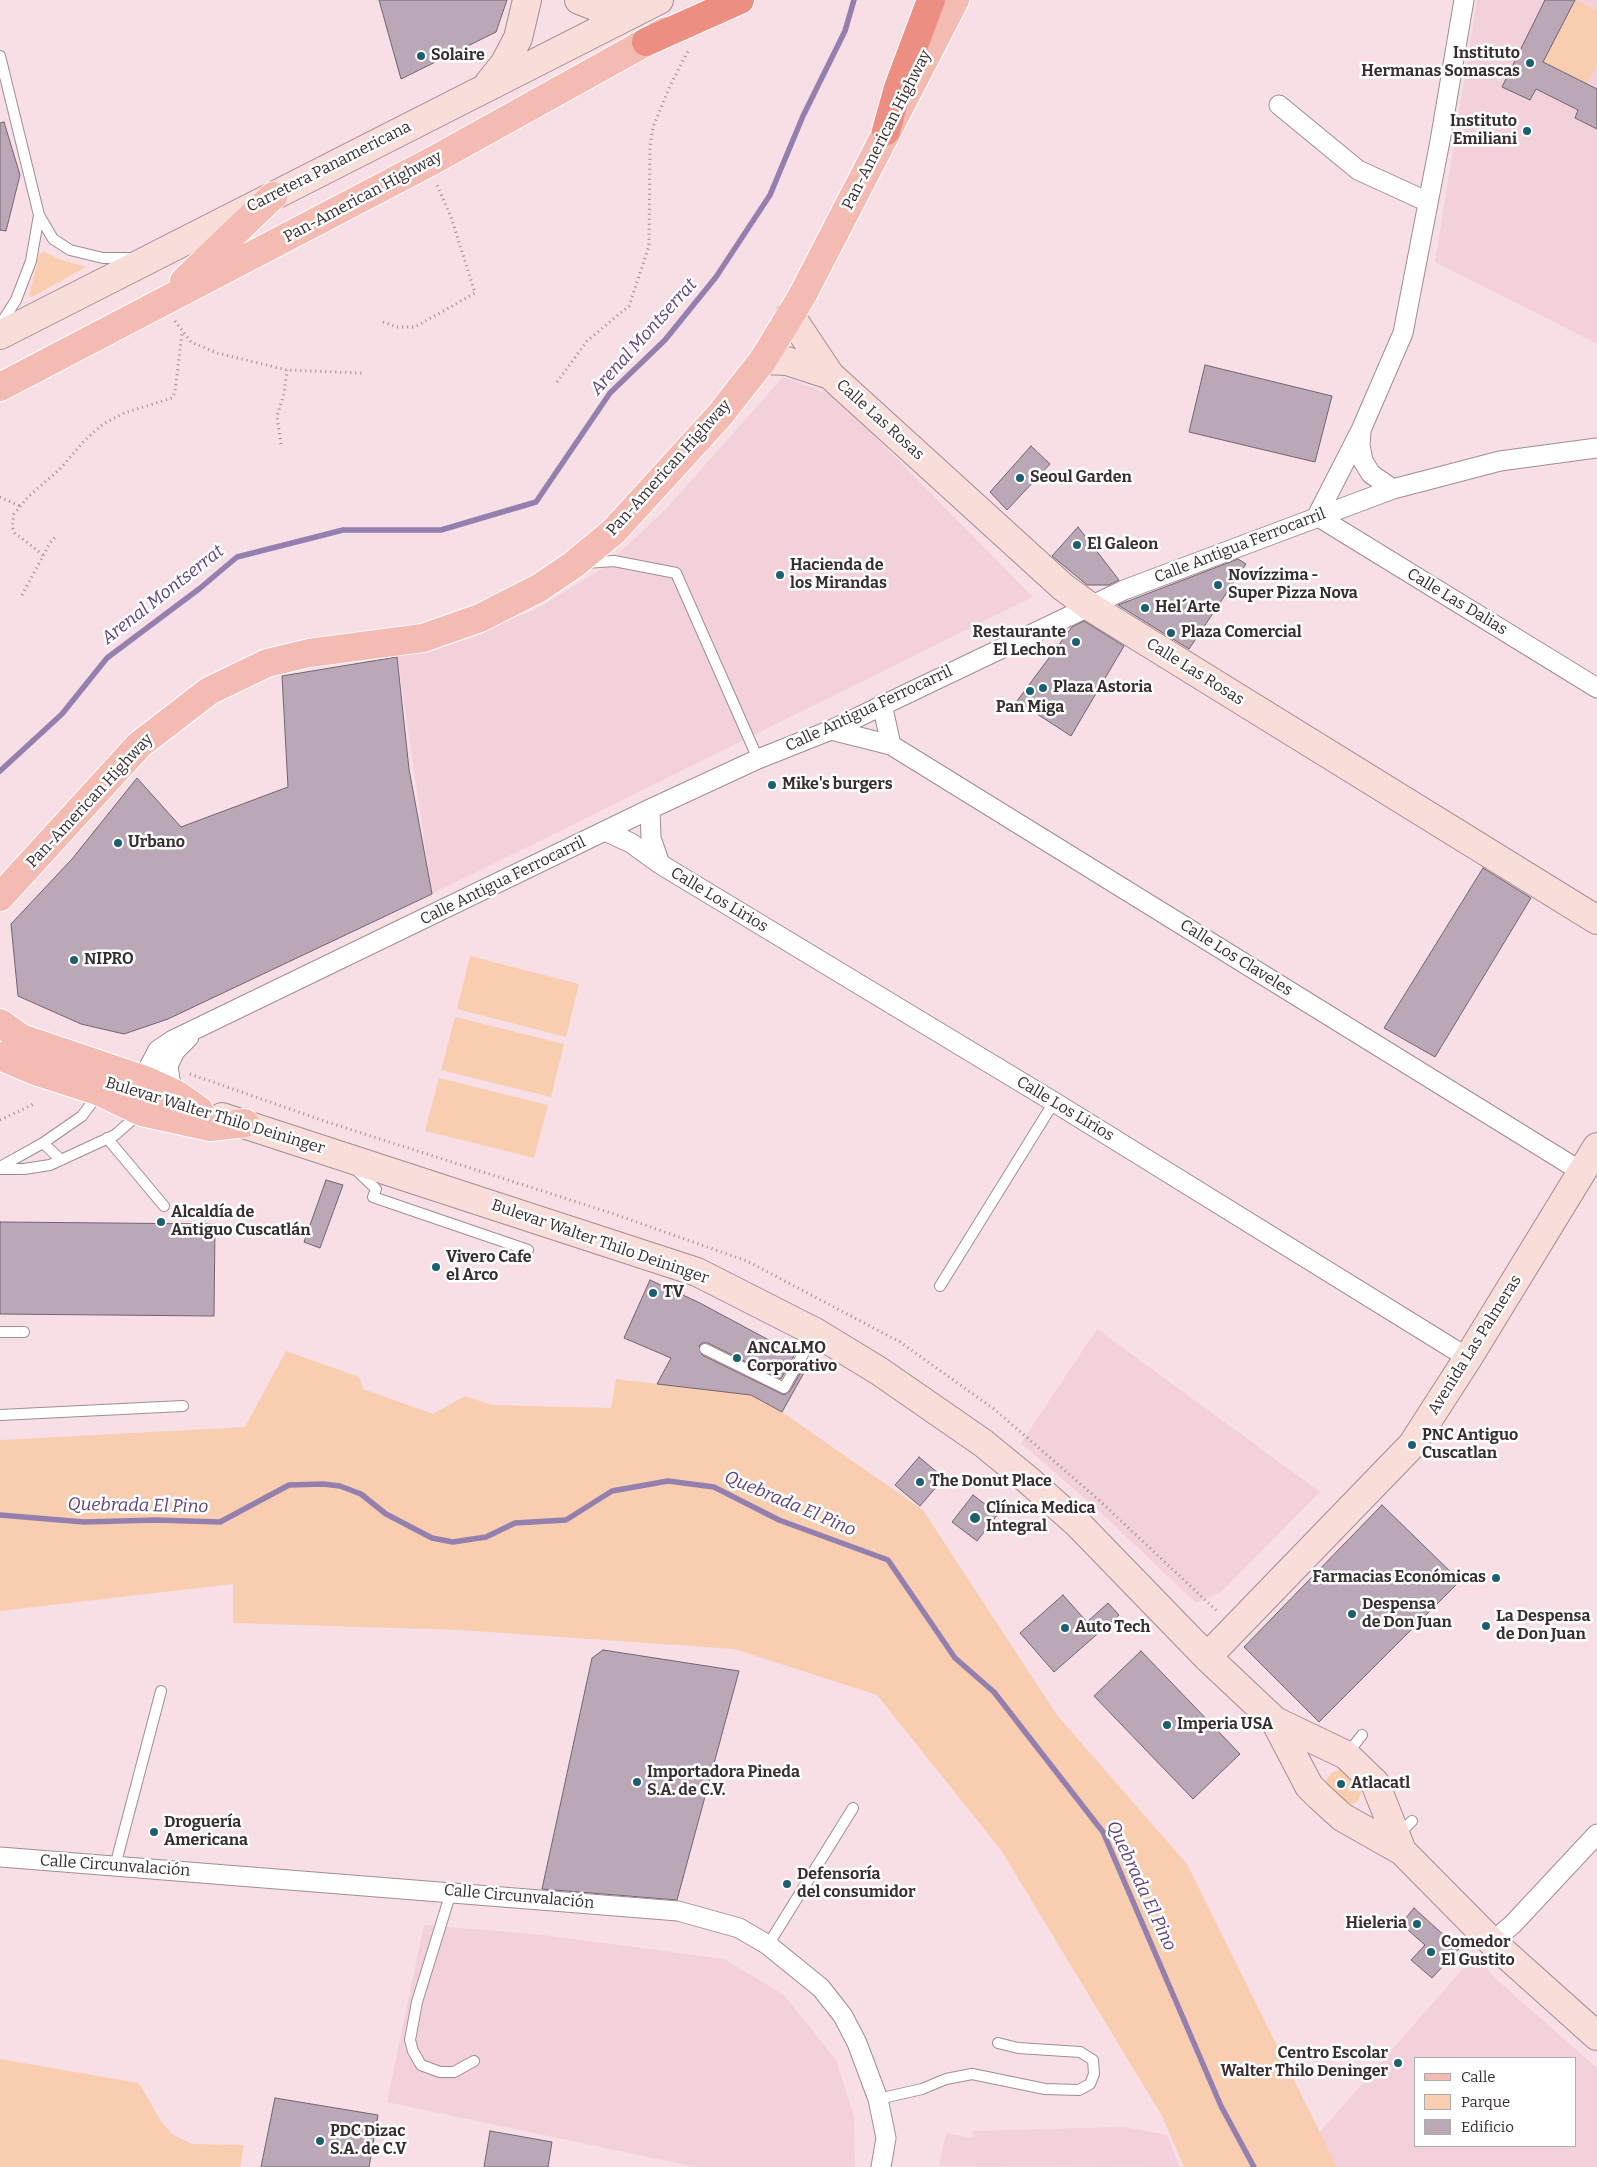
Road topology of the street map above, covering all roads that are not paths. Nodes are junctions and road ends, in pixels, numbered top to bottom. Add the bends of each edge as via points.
1 (527, 0) edge
2 (579, 0) edge
3 (659, 0) edge
4 (722, 0) edge
5 (740, 0) edge
6 (931, 0) edge
7 (955, 0) edge
8 (1464, 0) edge
9 (634, 13) junction
10 (646, 42) junction
11 (0, 56) edge
12 (487, 86) junction
13 (1279, 104) dead end
14 (886, 131) junction
15 (273, 196) junction
16 (1428, 202) junction
17 (39, 215) junction
18 (150, 259) junction
19 (169, 299) junction
20 (790, 315) junction
21 (0, 325) edge
22 (0, 335) edge
23 (763, 360) junction
24 (830, 375) junction
25 (0, 387) edge
26 (1361, 430) junction
27 (1588, 448) edge
28 (1597, 458) edge
29 (1394, 489) junction
30 (1317, 516) junction
31 (572, 565) junction
32 (1089, 606) junction
33 (1597, 688) edge
34 (882, 704) junction
35 (831, 730) junction
36 (891, 744) junction
37 (139, 745) junction
38 (758, 759) junction
39 (104, 784) junction
40 (650, 809) junction
41 (605, 831) junction
42 (660, 864) junction
43 (0, 868) edge
44 (0, 897) edge
45 (0, 918) edge
46 (1597, 920) edge
47 (195, 1031) junction
48 (1, 1043) edge
49 (100, 1092) junction
50 (176, 1094) junction
51 (143, 1095) junction
52 (1054, 1102) junction
53 (199, 1110) junction
54 (245, 1123) junction
55 (107, 1138) junction
56 (43, 1143) junction
57 (1597, 1147) edge
58 (340, 1154) junction
59 (61, 1160) junction
60 (0, 1168) edge
61 (1582, 1172) junction
62 (164, 1206) dead end
63 (528, 1250) dead end
64 (940, 1286) dead end
65 (0, 1332) edge
66 (24, 1332) dead end
67 (815, 1332) junction
68 (705, 1349) dead end
69 (1468, 1358) junction
70 (182, 1406) dead end
71 (0, 1415) edge
72 (1207, 1656) junction
73 (161, 1691) dead end
74 (1275, 1721) junction
75 (1354, 1745) junction
76 (1375, 1783) junction
77 (1309, 1786) junction
78 (853, 1808) dead end
79 (1342, 1817) junction
80 (1597, 1834) edge
81 (1404, 1836) junction
82 (0, 1857) edge
83 (115, 1866) junction
84 (451, 1892) junction
85 (1492, 1942) junction
86 (768, 1945) junction
87 (1597, 2036) edge
88 (998, 2043) dead end
89 (474, 2061) dead end
90 (878, 2099) junction
91 (881, 2167) edge

1 - 12 street via 518,38 505,63
2 - 9 street via 602,9
3 - 9 street, Carretera Panamericana
4 - 10 main road, Pan-American Highway
5 - 10 highway
6 - 14 highway via 898,88
7 - 14 main road, Pan-American Highway
8 - 16 street
9 - 12 street, Carretera Panamericana
10 - 19 main road, Pan-American Highway
11 - 17 lane
12 - 15 street, Carretera Panamericana
13 - 16 street via 1358,170
14 - 20 main road, Pan-American Highway
15 - 18 street, Carretera Panamericana
15 - 19 main road via 190,273
16 - 26 street via 1403,333
17 - 18 lane via 53,239 70,250 103,258
17 - 21 lane via 31,261 16,300
18 - 22 street, Carretera Panamericana
19 - 25 main road, Pan-American Highway
20 - 23 main road, Pan-American Highway
20 - 24 street, Calle Las Rosas
23 - 24 street, Calle Las Rosas via 787,362
23 - 31 main road, Pan-American Highway via 719,416 648,496 614,531
24 - 32 street, Calle Las Rosas via 1049,575
26 - 29 street via 1363,461 1371,474
26 - 30 street
27 - 28 street
27 - 29 street, Calle Antigua Ferrocarril via 1500,461
29 - 30 street, Calle Antigua Ferrocarril
30 - 32 street, Calle Antigua Ferrocarril
30 - 33 street, Calle Las Dalias
31 - 37 main road, Pan-American Highway via 539,588 480,618 423,638 309,653 252,669 208,691
31 - 38 lane via 614,561 676,574
32 - 34 street, Calle Antigua Ferrocarril
32 - 46 street, Calle Las Rosas
34 - 35 street, Calle Antigua Ferrocarril
34 - 36 street
35 - 36 street, Calle Los Claveles
35 - 38 street, Calle Antigua Ferrocarril
36 - 61 street, Calle Los Claveles
37 - 39 main road, Pan-American Highway
37 - 43 main road
38 - 40 street, Calle Antigua Ferrocarril
39 - 44 main road, Pan-American Highway
39 - 45 main road via 60,846
40 - 41 street, Calle Antigua Ferrocarril
40 - 42 street, Calle Los Lirios via 651,838
41 - 42 street, Calle Los Lirios via 632,843
41 - 47 street, Calle Antigua Ferrocarril
42 - 52 street, Calle Los Lirios
47 - 50 street, Calle Antigua Ferrocarril via 175,1051 168,1066 171,1086
47 - 51 street, Calle Antigua Ferrocarril via 158,1050
48 - 49 main road via 34,1071
48 - 51 main road via 21,1038
49 - 51 main road
49 - 53 street via 184,1112
49 - 56 lane via 82,1116
50 - 51 main road
50 - 53 main road
51 - 53 street, Bulevar Walter Thilo Deininger
51 - 54 main road via 210,1127
51 - 55 lane via 115,1135
52 - 64 lane
52 - 69 street, Calle Los Lirios
53 - 54 street, Bulevar Walter Thilo Deininger
54 - 58 street, Bulevar Walter Thilo Deininger
55 - 59 lane
55 - 62 lane
56 - 59 lane
56 - 60 lane
57 - 61 street, Avenida Las Palmeras
58 - 63 lane via 376,1189 373,1197
58 - 67 street, Bulevar Walter Thilo Deininger via 696,1272
59 - 60 lane via 24,1169
61 - 69 street, Avenida Las Palmeras
65 - 66 lane
67 - 68 lane via 784,1388
67 - 72 street, Bulevar Walter Thilo Deininger via 983,1442 1078,1524
69 - 72 street, Avenida Las Palmeras via 1412,1445
70 - 71 lane
72 - 74 street, Bulevar Walter Thilo Deininger
73 - 83 lane
74 - 75 street, Bulevar Walter Thilo Deininger
74 - 77 street, Bulevar Walter Thilo Deininger
75 - 76 street, Bulevar Walter Thilo Deininger
75 - 77 street via 1322,1764
76 - 79 street via 1374,1797 1367,1809 1355,1816
76 - 81 street, Bulevar Walter Thilo Deininger
77 - 79 street, Bulevar Walter Thilo Deininger
78 - 86 lane
79 - 81 street, Bulevar Walter Thilo Deininger
80 - 85 street via 1513,1924
81 - 85 street, Bulevar Walter Thilo Deininger
82 - 83 street, Calle Circunvalación
83 - 84 street, Calle Circunvalación
84 - 86 street, Calle Circunvalación via 678,1911 738,1928
84 - 89 lane via 417,2002 410,2040 421,2065 440,2072 454,2072
85 - 87 street, Bulevar Walter Thilo Deininger
86 - 90 street, Calle Circunvalación via 821,1988 843,2016
88 - 90 lane via 1018,2048 1080,2052 1093,2060 1094,2074 1090,2084 1079,2090 1046,2089 972,2074
90 - 91 street, Calle Circunvalación via 886,2138

